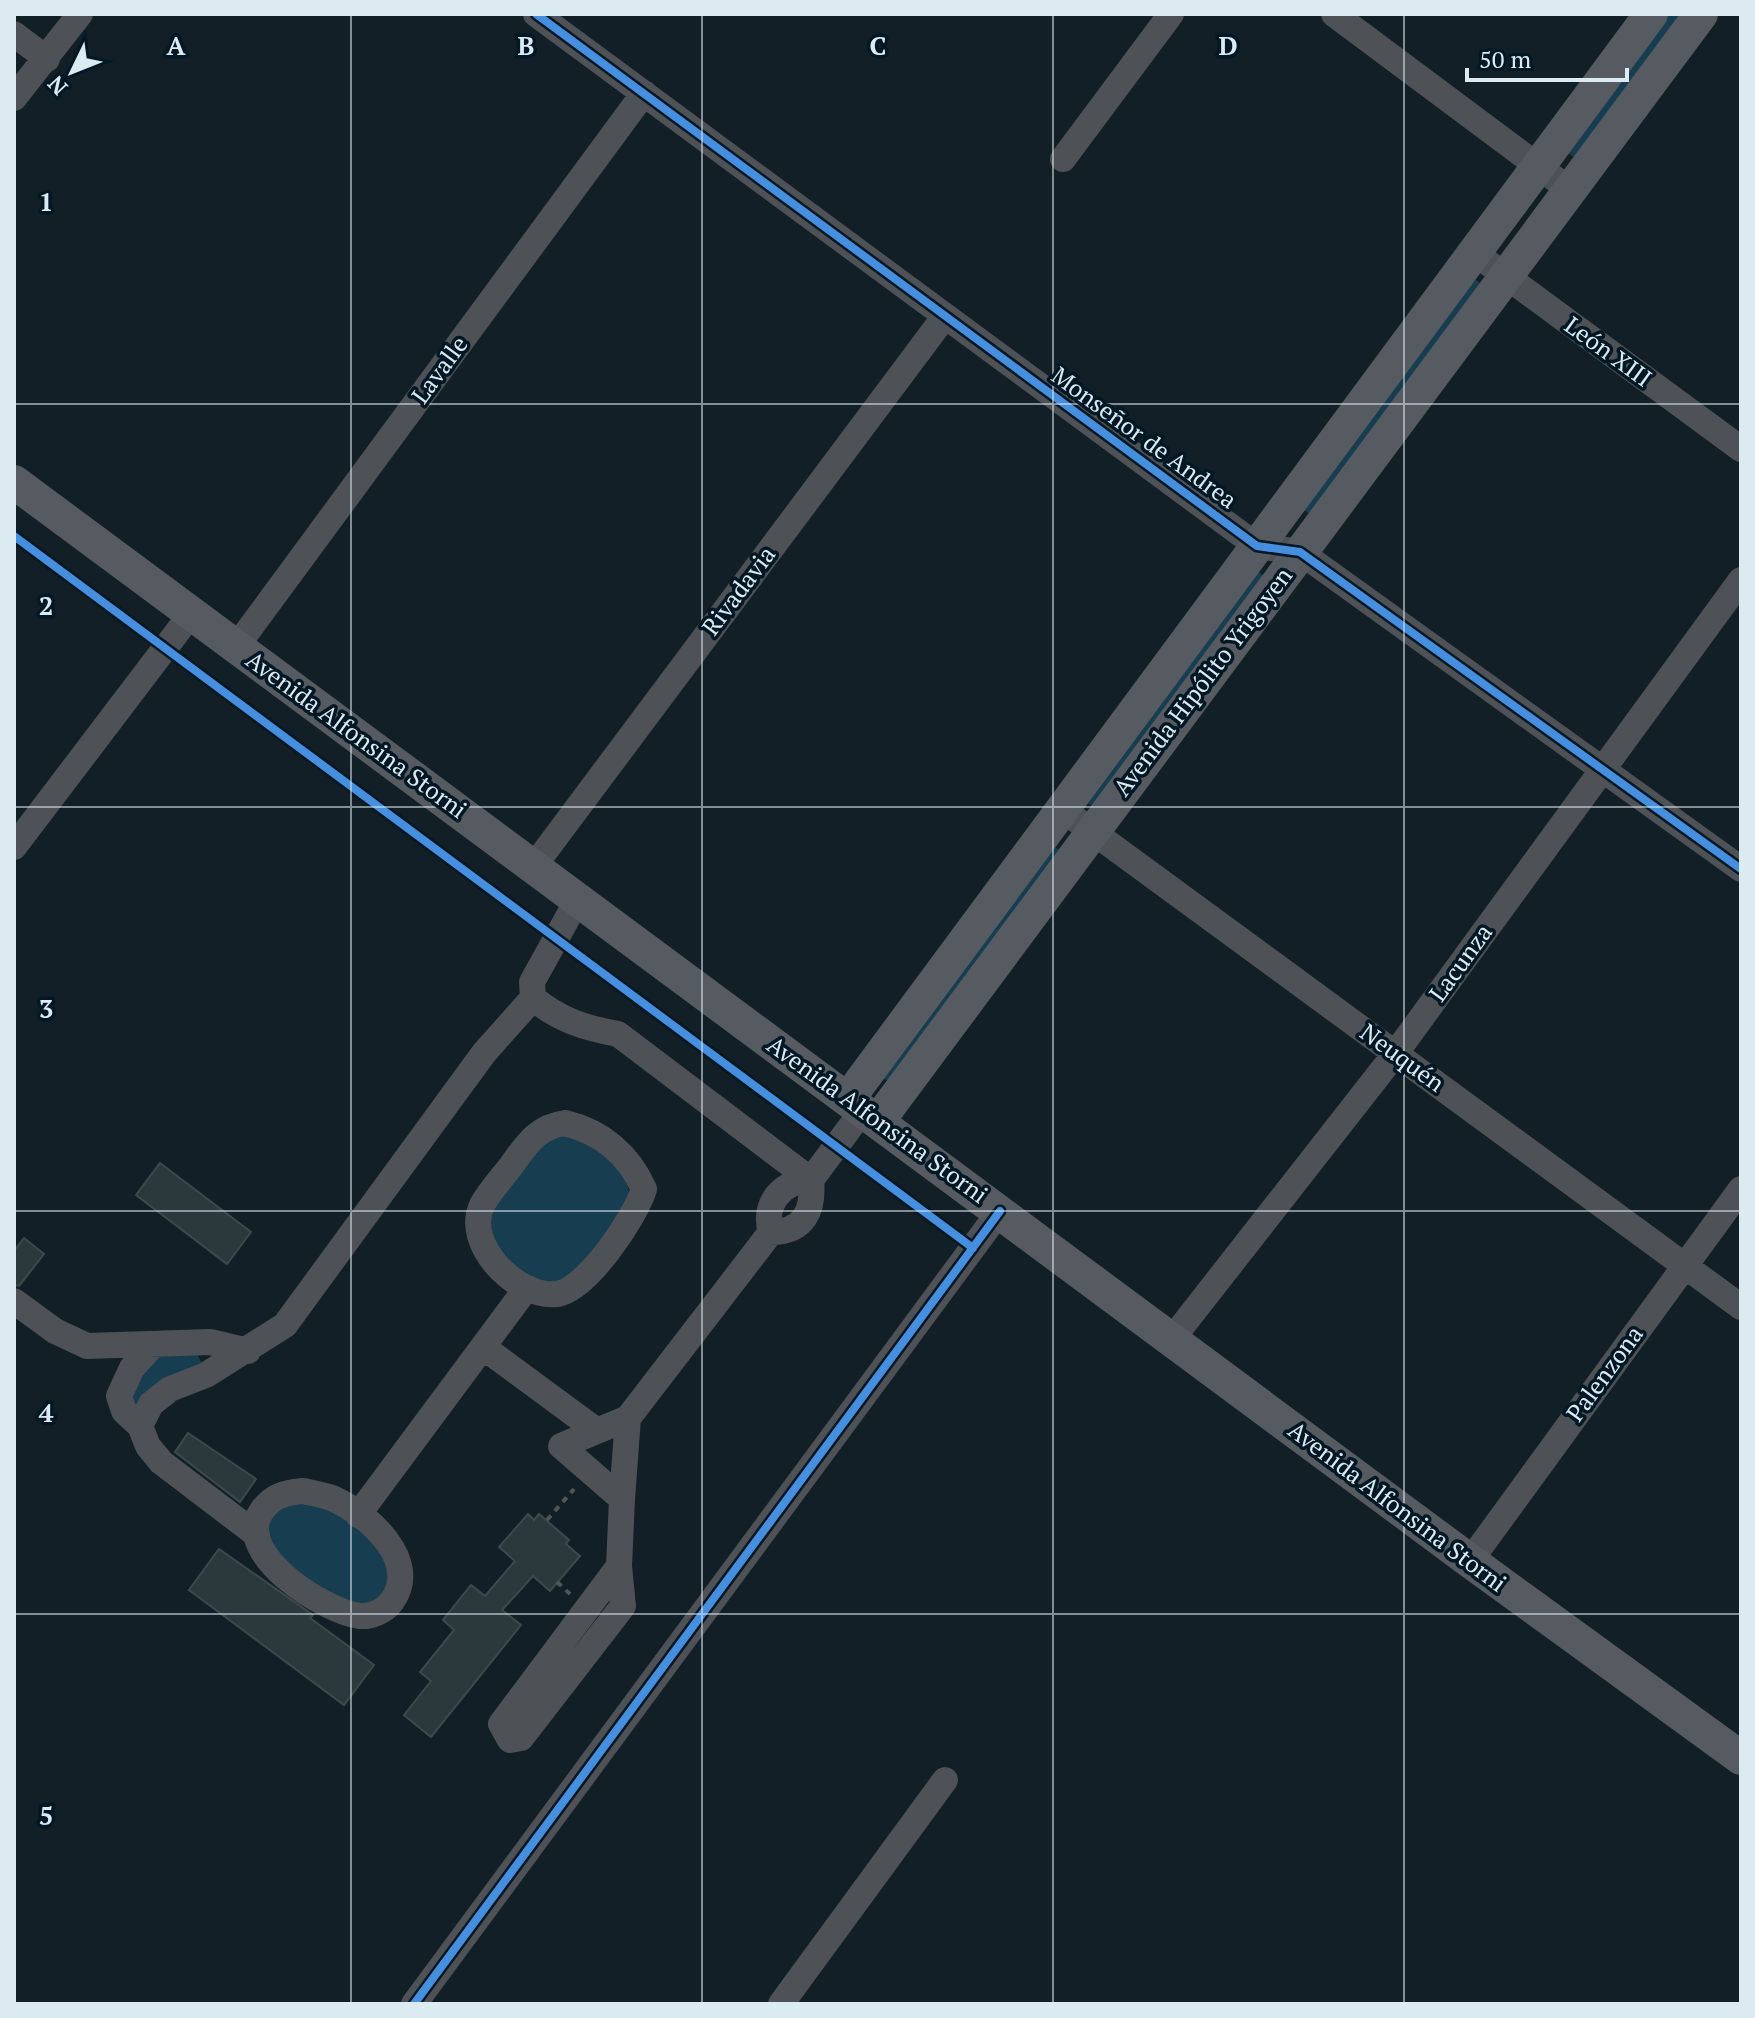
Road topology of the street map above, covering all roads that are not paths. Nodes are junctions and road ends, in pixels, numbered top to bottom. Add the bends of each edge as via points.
1 (80, 14) edge
2 (536, 14) edge
3 (1171, 14) edge
4 (1334, 14) edge
5 (1651, 14) edge
6 (1701, 14) edge
7 (14, 34) edge
8 (47, 59) junction
9 (644, 93) junction
10 (14, 98) edge
11 (1063, 159) dead end
12 (1540, 167) junction
13 (1570, 190) junction
14 (1476, 254) junction
15 (1506, 277) junction
16 (945, 316) junction
17 (1741, 449) edge
18 (14, 482) edge
19 (1257, 546) junction
20 (1300, 552) junction
21 (1741, 580) edge
22 (191, 614) junction
23 (236, 647) junction
24 (1604, 768) junction
25 (1063, 810) junction
26 (1093, 832) junction
27 (14, 847) edge
28 (534, 866) junction
29 (1741, 869) edge
30 (578, 899) junction
31 (533, 998) junction
32 (1395, 1054) junction
33 (863, 1110) junction
34 (811, 1180) junction
35 (1741, 1189) edge
36 (1000, 1211) junction
37 (1685, 1264) junction
38 (525, 1290) junction
39 (14, 1301) edge
40 (1741, 1307) edge
41 (1172, 1339) junction
42 (154, 1344) junction
43 (483, 1347) junction
44 (248, 1351) junction
45 (628, 1418) junction
46 (140, 1426) junction
47 (597, 1431) junction
48 (622, 1499) junction
49 (358, 1515) junction
50 (257, 1535) junction
51 (1470, 1561) junction
52 (619, 1566) junction
53 (1741, 1758) edge
54 (945, 1780) dead end
55 (414, 2004) edge
56 (781, 2004) edge

1 - 8 street
2 - 9 street, Monseñor de Andrea
3 - 11 street
4 - 12 street
5 - 12 main road, Avenida Hipólito Yrigoyen
6 - 13 main road, Avenida Hipólito Yrigoyen
7 - 8 street
8 - 10 street
9 - 16 street, Monseñor de Andrea
9 - 23 street, Lavalle
12 - 13 street
12 - 14 main road, Avenida Hipólito Yrigoyen
13 - 15 main road, Avenida Hipólito Yrigoyen
14 - 15 street, León XIII
14 - 19 main road, Avenida Hipólito Yrigoyen
15 - 17 street, León XIII
15 - 20 main road, Avenida Hipólito Yrigoyen
16 - 19 street, Monseñor de Andrea
16 - 28 street, Rivadavia
18 - 22 main road, Avenida Alfonsina Storni
19 - 20 street, Monseñor de Andrea
19 - 25 main road, Avenida Hipólito Yrigoyen
20 - 24 street, Monseñor de Andrea
20 - 26 main road, Avenida Hipólito Yrigoyen
21 - 24 street, Lacunza
22 - 23 main road, Avenida Alfonsina Storni
22 - 27 street
23 - 28 main road, Avenida Alfonsina Storni
24 - 29 street, Monseñor de Andrea
24 - 32 street, Lacunza
25 - 26 street, Neuquén
25 - 33 main road, Avenida Hipólito Yrigoyen
26 - 32 street, Neuquén
26 - 33 main road, Avenida Hipólito Yrigoyen
28 - 30 main road, Avenida Alfonsina Storni
30 - 31 street via 532,982
30 - 33 main road, Avenida Alfonsina Storni
31 - 34 street via 582,1028 618,1034
31 - 44 street via 484,1053 285,1325
32 - 37 street, Neuquén
32 - 41 street, Lacunza
33 - 34 street
33 - 36 main road, Avenida Alfonsina Storni
34 - 45 street via 796,1180 779,1192 770,1206 771,1232
35 - 37 street, Palenzona
36 - 41 main road, Avenida Alfonsina Storni
36 - 55 street
37 - 40 street, Neuquén
37 - 51 street, Palenzona
38 - 38 street via 561,1294 578,1284 639,1206 644,1189 636,1172 623,1155 585,1128 565,1123 532,1136 481,1207 480,1225 492,1260
38 - 43 street
39 - 42 street via 55,1331 87,1346
41 - 51 main road, Avenida Alfonsina Storni
42 - 44 street via 210,1342
42 - 46 street via 132,1368 119,1396 124,1411
43 - 47 street
43 - 49 street
44 - 46 street via 170,1389 151,1404
45 - 47 street
45 - 48 street
46 - 50 street via 161,1462
47 - 48 street via 561,1446
48 - 52 street
49 - 50 street via 332,1498 303,1491 282,1493 258,1518
49 - 50 street via 399,1561 401,1585 390,1605 369,1617 347,1614 308,1594 276,1569
51 - 53 main road, Avenida Alfonsina Storni
52 - 52 street via 501,1724 510,1740 521,1738 623,1606
54 - 56 street

